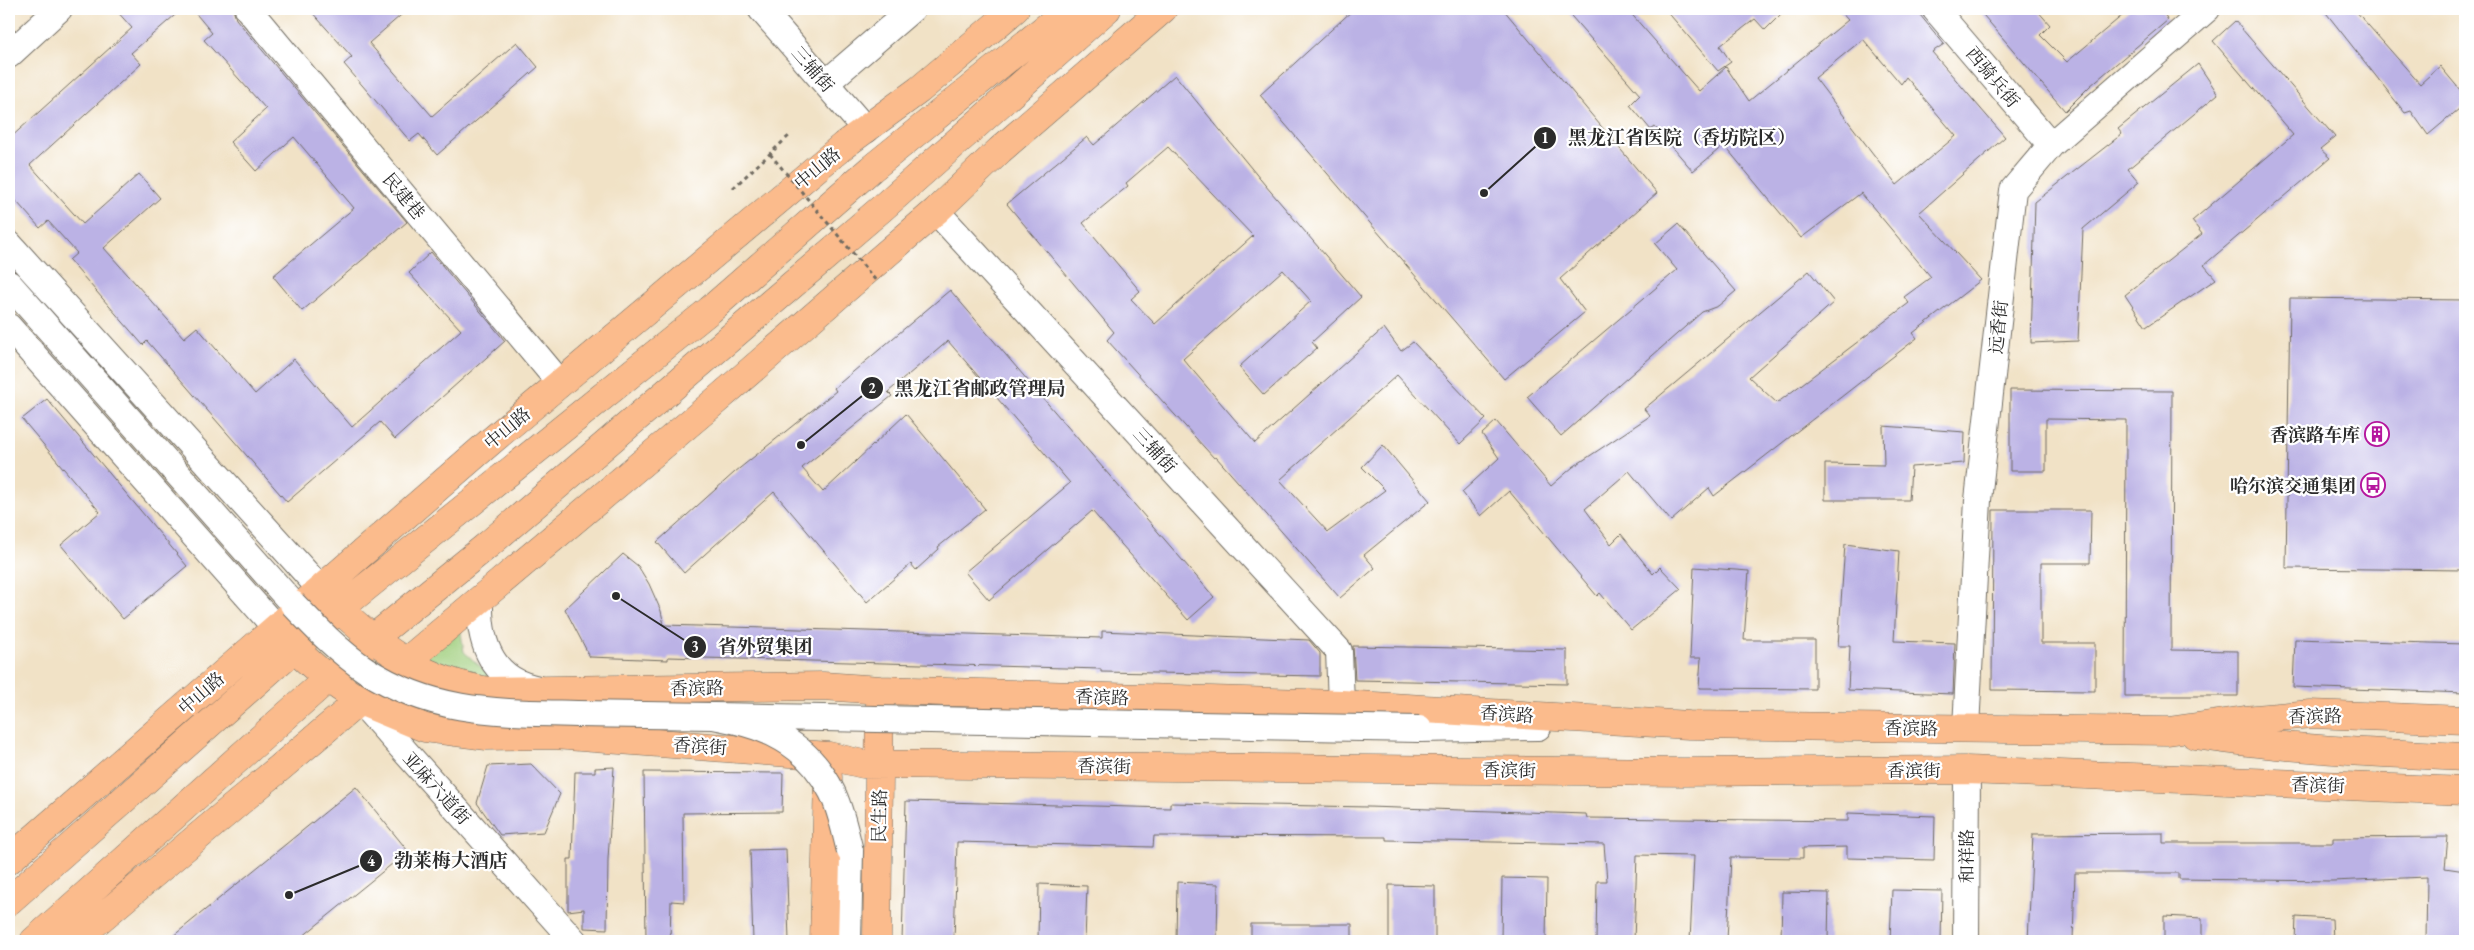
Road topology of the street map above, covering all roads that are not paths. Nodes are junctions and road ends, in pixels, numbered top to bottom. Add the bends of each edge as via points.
1 (59, 9) edge
2 (248, 9) edge
3 (761, 9) edge
4 (912, 9) edge
5 (1015, 9) edge
6 (1069, 9) edge
7 (1107, 9) edge
8 (1163, 9) edge
9 (1936, 9) edge
10 (2207, 9) edge
11 (9, 54) edge
12 (826, 84) junction
13 (919, 90) junction
14 (866, 130) junction
15 (2051, 145) junction
16 (1000, 150) junction
17 (872, 169) junction
18 (881, 209) junction
19 (936, 211) junction
20 (9, 244) edge
21 (9, 284) edge
22 (710, 310) junction
23 (628, 326) junction
24 (9, 327) edge
25 (714, 352) junction
26 (560, 383) junction
27 (704, 411) junction
28 (627, 426) junction
29 (321, 590) junction
30 (480, 602) junction
31 (339, 609) junction
32 (277, 627) junction
33 (371, 640) junction
34 (294, 649) junction
35 (406, 663) junction
36 (327, 678) junction
37 (880, 690) junction
38 (547, 691) junction
39 (360, 701) junction
40 (1341, 704) junction
41 (713, 716) junction
42 (2465, 720) edge
43 (1689, 725) junction
44 (1966, 728) junction
45 (2168, 731) junction
46 (828, 756) junction
47 (2465, 757) edge
48 (880, 764) junction
49 (1967, 770) junction
50 (2465, 791) edge
51 (9, 860) edge
52 (9, 900) edge
53 (34, 941) edge
54 (74, 941) edge
55 (574, 941) edge
56 (824, 941) edge
57 (848, 941) edge
58 (877, 941) edge
59 (1966, 941) edge

1 - 11 street
2 - 26 street, 民建巷
3 - 12 street, 三辅街
4 - 12 street
5 - 13 main road, 中山路
6 - 17 main road, 中山路
7 - 18 main road
8 - 16 main road
9 - 15 street, 西骑兵街
10 - 15 street, 远香街
12 - 14 street, 三辅街
13 - 14 main road, 中山路
13 - 17 main road
14 - 23 main road, 中山路
15 - 44 street, 远香街 via 2013,190 1978,500
16 - 18 main road
16 - 19 main road
17 - 22 main road, 中山路
18 - 25 main road
19 - 27 main road
19 - 40 street, 三辅街 via 1339,652
20 - 29 street
21 - 41 street, bridge via 293,604 319,631 365,669 438,703 467,709
22 - 23 main road
22 - 31 main road, 中山路
23 - 26 main road, 中山路
24 - 32 street
25 - 27 main road via 705,386
25 - 28 main road
26 - 29 main road, 中山路
27 - 28 main road via 673,411
27 - 30 main road
28 - 33 main road
29 - 31 street
29 - 32 main road, 中山路
30 - 35 main road
30 - 38 street via 483,639 495,664 518,684
31 - 33 main road, 香滨路
31 - 34 main road, 中山路
32 - 34 street
32 - 51 main road, 中山路
33 - 35 main road, 香滨路
33 - 36 main road
34 - 36 main road, 香滨街
34 - 52 main road, 中山路
35 - 38 main road, 香滨路 via 470,688
35 - 39 main road
36 - 39 main road, 香滨街
36 - 53 main road
37 - 38 main road, 香滨路 via 823,686
37 - 40 main road, 香滨路
37 - 48 main road, 民生路
39 - 46 main road, 香滨街 via 425,728 487,736 554,735
39 - 54 main road
39 - 55 street, 亚麻六道街
40 - 43 main road, 香滨路
41 - 43 street, bridge via 1419,729
41 - 57 street, bridge via 752,724 796,747 815,765 832,792 850,851
42 - 45 main road, 香滨路 via 2311,714
43 - 44 main road, 香滨路
44 - 45 main road, 香滨路
45 - 47 main road via 2263,745
46 - 48 main road, 香滨街
46 - 56 main road
48 - 49 main road, 香滨街 via 1683,772
48 - 58 main road, 民生路
49 - 50 main road, 香滨街
49 - 59 street, 和祥路

